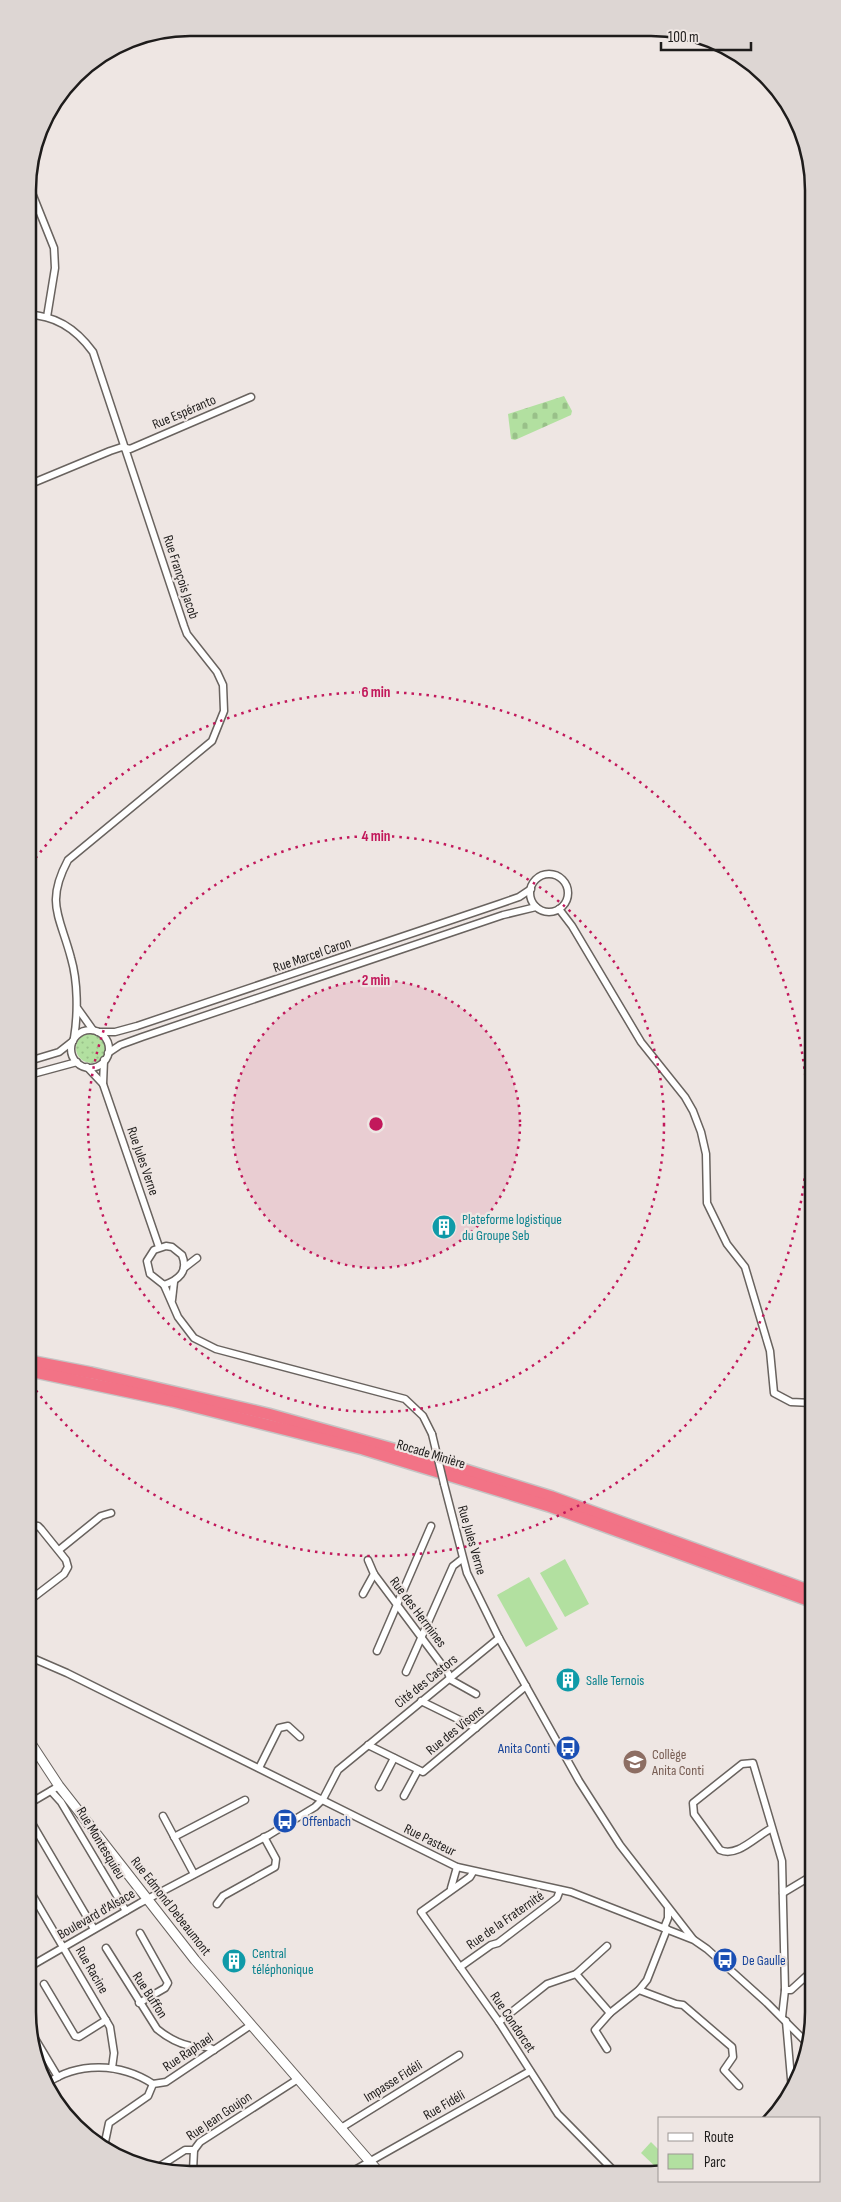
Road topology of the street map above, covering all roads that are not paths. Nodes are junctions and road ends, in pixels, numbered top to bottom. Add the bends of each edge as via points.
1 (37, 205) edge
2 (37, 316) edge
3 (47, 317) junction
4 (251, 398) dead end
5 (126, 449) junction
6 (37, 481) edge
7 (531, 889) junction
8 (536, 907) junction
9 (559, 909) junction
10 (78, 1008) junction
11 (96, 1031) junction
12 (73, 1040) junction
13 (108, 1053) junction
14 (37, 1059) edge
15 (104, 1060) junction
16 (77, 1062) junction
17 (87, 1067) junction
18 (37, 1073) edge
19 (103, 1084) junction
20 (159, 1247) junction
21 (182, 1255) junction
22 (184, 1268) junction
23 (174, 1282) junction
24 (164, 1285) junction
25 (172, 1301) junction
26 (36, 1362) edge
27 (36, 1372) edge
28 (804, 1403) edge
29 (112, 1513) dead end
30 (36, 1526) edge
31 (431, 1526) dead end
32 (59, 1550) junction
33 (462, 1559) junction
34 (368, 1560) dead end
35 (374, 1574) junction
36 (804, 1589) edge
37 (363, 1594) dead end
38 (36, 1595) edge
39 (804, 1599) edge
40 (397, 1603) junction
41 (422, 1637) junction
42 (499, 1638) junction
43 (377, 1651) dead end
44 (36, 1660) edge
45 (406, 1672) dead end
46 (450, 1677) junction
47 (526, 1686) junction
48 (476, 1694) dead end
49 (421, 1701) junction
50 (476, 1728) junction
51 (300, 1737) dead end
52 (368, 1745) junction
53 (36, 1753) edge
54 (394, 1758) junction
55 (259, 1768) junction
56 (418, 1770) junction
57 (59, 1786) junction
58 (379, 1787) dead end
59 (51, 1791) junction
60 (404, 1796) dead end
61 (323, 1799) junction
62 (36, 1800) edge
63 (245, 1800) dead end
64 (163, 1816) dead end
65 (772, 1828) junction
66 (36, 1830) edge
67 (174, 1837) junction
68 (264, 1837) junction
69 (457, 1867) junction
70 (473, 1872) junction
71 (194, 1874) junction
72 (804, 1880) edge
73 (451, 1888) junction
74 (560, 1890) junction
75 (783, 1893) junction
76 (147, 1899) junction
77 (36, 1901) edge
78 (218, 1904) dead end
79 (668, 1909) junction
80 (126, 1911) junction
81 (676, 1917) junction
82 (94, 1928) junction
83 (668, 1930) junction
84 (140, 1933) dead end
85 (694, 1940) junction
86 (607, 1946) dead end
87 (64, 1947) junction
88 (106, 1948) dead end
89 (36, 1961) edge
90 (460, 1967) junction
91 (576, 1974) junction
92 (804, 1978) edge
93 (44, 1984) dead end
94 (639, 1990) junction
95 (785, 1990) junction
96 (139, 2003) junction
97 (610, 2013) junction
98 (784, 2019) junction
99 (106, 2020) junction
100 (499, 2022) junction
101 (251, 2025) junction
102 (802, 2038) edge
103 (40, 2048) edge
104 (607, 2049) dead end
105 (214, 2050) junction
106 (459, 2055) dead end
107 (112, 2068) junction
108 (530, 2071) junction
109 (790, 2076) edge
110 (58, 2077) junction
111 (298, 2079) junction
112 (52, 2080) edge
113 (154, 2084) junction
114 (739, 2086) dead end
115 (341, 2128) junction
116 (105, 2140) edge
117 (194, 2150) junction
118 (370, 2161) junction
119 (164, 2163) edge
120 (193, 2166) edge
121 (362, 2166) edge
122 (374, 2166) edge
123 (609, 2166) edge

1 - 3 street via 54,248 55,268
2 - 3 street, Rue François Jacob
3 - 5 street, Rue François Jacob via 68,326 93,352
4 - 5 street, Rue Espéranto
5 - 6 street, Rue Espéranto via 110,451
5 - 10 street, Rue François Jacob via 187,634 217,672 223,685 224,711 210,743 68,860 58,879 58,920 72,960
7 - 8 street via 531,900
7 - 9 street via 543,876 558,877 568,889 568,897
7 - 11 street, Rue Marcel Caron via 506,902 136,1026 115,1032
8 - 9 street via 547,912
8 - 13 street, Rue Marcel Caron via 503,915 151,1034
9 - 28 street via 641,1042 693,1111 706,1154 707,1202 727,1244 745,1267 770,1351 774,1393 791,1402
10 - 11 street
10 - 12 street
11 - 12 street via 82,1031
11 - 13 street via 108,1043
12 - 14 street via 59,1052
12 - 16 street via 72,1054
13 - 15 street
15 - 17 street via 96,1066
15 - 19 street, Rue Jules Verne
16 - 17 street
16 - 18 street
17 - 19 street, Rue Jules Verne
19 - 20 street, Rue Jules Verne
20 - 21 street via 172,1246
20 - 24 street via 150,1255 147,1268 154,1279
21 - 22 street
21 - 22 street via 197,1258
22 - 23 street
23 - 24 street
23 - 25 street
24 - 25 street, Rue Jules Verne
25 - 33 street, Rue Jules Verne, bridge via 178,1318 194,1338 216,1349 405,1399 423,1416 432,1434
26 - 36 highway, Rocade Minière via 268,1414 443,1463 552,1497
27 - 39 highway, Rocade Minière via 172,1401 363,1449 549,1506
29 - 32 street via 101,1516
30 - 32 street
31 - 40 street
32 - 38 street via 68,1563 67,1570
33 - 41 street via 452,1566
33 - 42 street, Rue Jules Verne
34 - 35 street, Rue des Hermines
35 - 37 street
35 - 40 street, Rue des Hermines
40 - 41 street, Rue des Hermines
40 - 43 street
41 - 45 street
41 - 46 street, Rue des Hermines
42 - 46 street, Cité des Castors
42 - 47 street, Rue Jules Verne
44 - 55 street, Rue Pasteur
46 - 48 street
46 - 49 street, Cité des Castors
47 - 50 street, Rue des Visons
47 - 79 street, Rue Jules Verne via 579,1781
49 - 50 street
49 - 52 street, Cité des Castors
50 - 56 street, Rue des Visons via 423,1772
51 - 55 street via 288,1726 281,1727
52 - 54 street, Rue des Visons
52 - 61 street, Cité des Castors via 335,1773
53 - 57 main road, Rue Edmond Debeaumont
54 - 56 street, Rue des Visons
54 - 58 street
55 - 61 street, Rue Pasteur
56 - 60 street
57 - 59 street
57 - 76 main road, Rue Edmond Debeaumont
59 - 62 street
59 - 80 street, Rue Montesquieu via 62,1802
61 - 68 street, Boulevard d'Alsace
61 - 69 street, Rue Pasteur
63 - 67 street
64 - 67 street
65 - 65 street via 753,1763 742,1764 696,1799 692,1809 720,1850 726,1853 736,1851
65 - 75 street via 782,1861
66 - 82 street
67 - 71 street
68 - 71 street, Boulevard d'Alsace
68 - 78 street via 276,1859 275,1867 223,1896
69 - 70 street, Rue Pasteur
69 - 73 street
70 - 73 street, Rue Condorcet
70 - 74 street, Rue Pasteur
71 - 76 street, Boulevard d'Alsace
72 - 75 street
73 - 90 street, Rue Condorcet via 421,1912
74 - 83 street, Rue Pasteur
74 - 90 street, Rue de la Fraternité via 557,1898 498,1944 490,1945
75 - 95 street
76 - 80 street, Boulevard d'Alsace
76 - 101 main road, Rue Edmond Debeaumont
77 - 87 street, Rue Racine
79 - 81 street, Rue Jules Verne
79 - 83 street
80 - 82 street, Boulevard d'Alsace
81 - 83 street
81 - 85 street, Rue Jules Verne
82 - 87 street, Boulevard d'Alsace
83 - 85 street, Rue Pasteur
83 - 94 street via 647,1980
84 - 96 street via 168,1983
85 - 98 street, Rue Pasteur
86 - 91 street
87 - 89 street, Boulevard d'Alsace
87 - 99 street, Rue Racine
88 - 96 street, Rue Buffon
90 - 100 street, Rue Condorcet
91 - 97 street
91 - 100 street via 548,1984
92 - 95 street via 791,1990
93 - 99 street via 75,2036 79,2037
94 - 97 street
94 - 114 street via 683,2005 732,2047 733,2057 724,2070
95 - 98 street
96 - 105 street, Rue Buffon via 152,2023 168,2038 180,2044
97 - 104 street via 595,2030
98 - 102 street, Rue Pasteur
98 - 109 street
99 - 107 street, Rue Racine via 112,2038
100 - 108 street, Rue Condorcet
101 - 105 street, Rue Raphael
101 - 111 main road, Rue Edmond Debeaumont
103 - 110 street
105 - 113 street, Rue Raphael via 166,2082
106 - 115 street, Impasse Fidéli
107 - 110 street via 93,2067
107 - 113 street
108 - 118 street, Rue Fidéli
108 - 123 street, Rue Condorcet via 558,2114
110 - 112 street
111 - 115 main road, Rue Edmond Debeaumont
111 - 117 street, Rue Jean Goujon via 200,2142
113 - 116 street, Rue Raphael via 148,2096 109,2123
115 - 118 main road, Rue Edmond Debeaumont
117 - 119 street, Rue Jean Goujon via 185,2150
117 - 120 street
118 - 121 street, Rue Fidéli
118 - 122 main road, Rue Edmond Debeaumont

